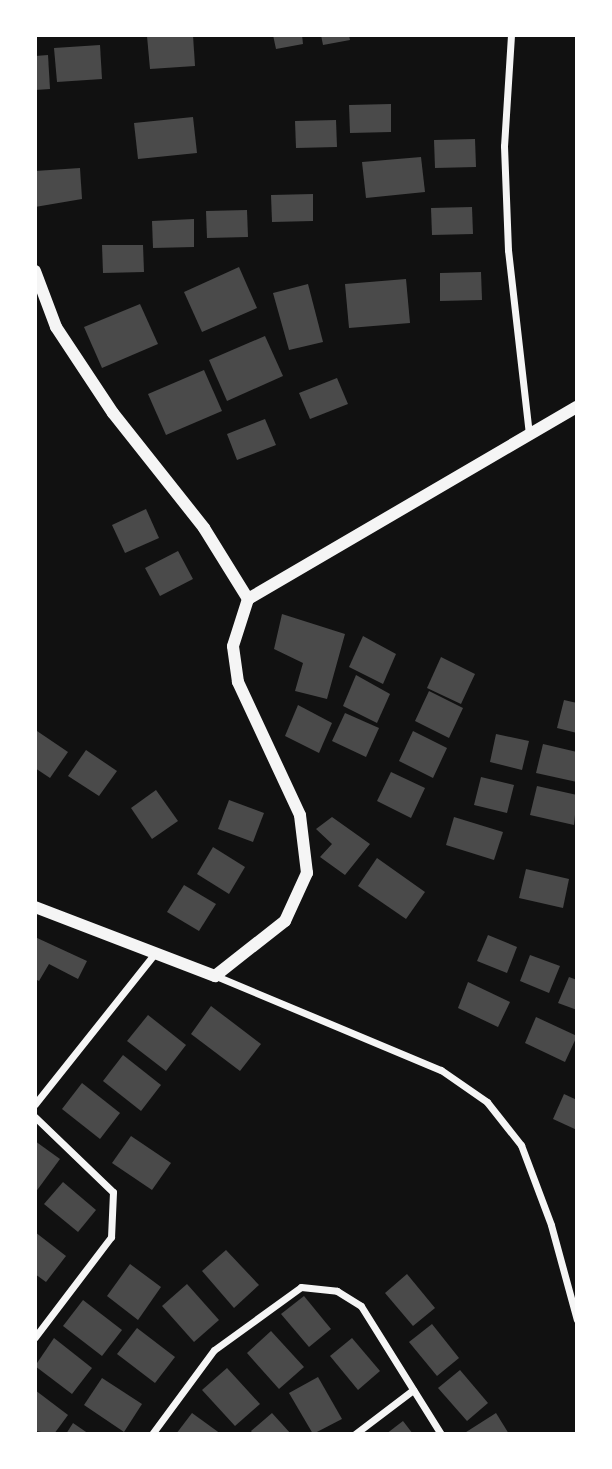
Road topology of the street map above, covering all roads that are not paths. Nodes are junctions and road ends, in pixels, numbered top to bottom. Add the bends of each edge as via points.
1 (511, 35) edge
2 (35, 271) edge
3 (577, 407) edge
4 (529, 436) junction
5 (248, 599) junction
6 (35, 907) edge
7 (155, 953) junction
8 (215, 976) junction
9 (35, 1104) edge
10 (35, 1117) edge
11 (577, 1320) edge
12 (35, 1337) edge
13 (413, 1390) junction
14 (152, 1434) edge
15 (355, 1434) edge
16 (441, 1434) edge

1 - 4 street via 504,146 508,250
2 - 5 street via 56,327 113,413 204,528
3 - 4 street
4 - 5 street
5 - 8 street via 233,646 238,682 300,815 307,873 285,921
6 - 7 street
7 - 8 street
7 - 9 street
8 - 11 street via 441,1070 487,1102 521,1145 551,1225
10 - 12 street via 113,1192 111,1237
13 - 14 street via 361,1306 337,1291 301,1287 214,1349
13 - 15 street
13 - 16 street

